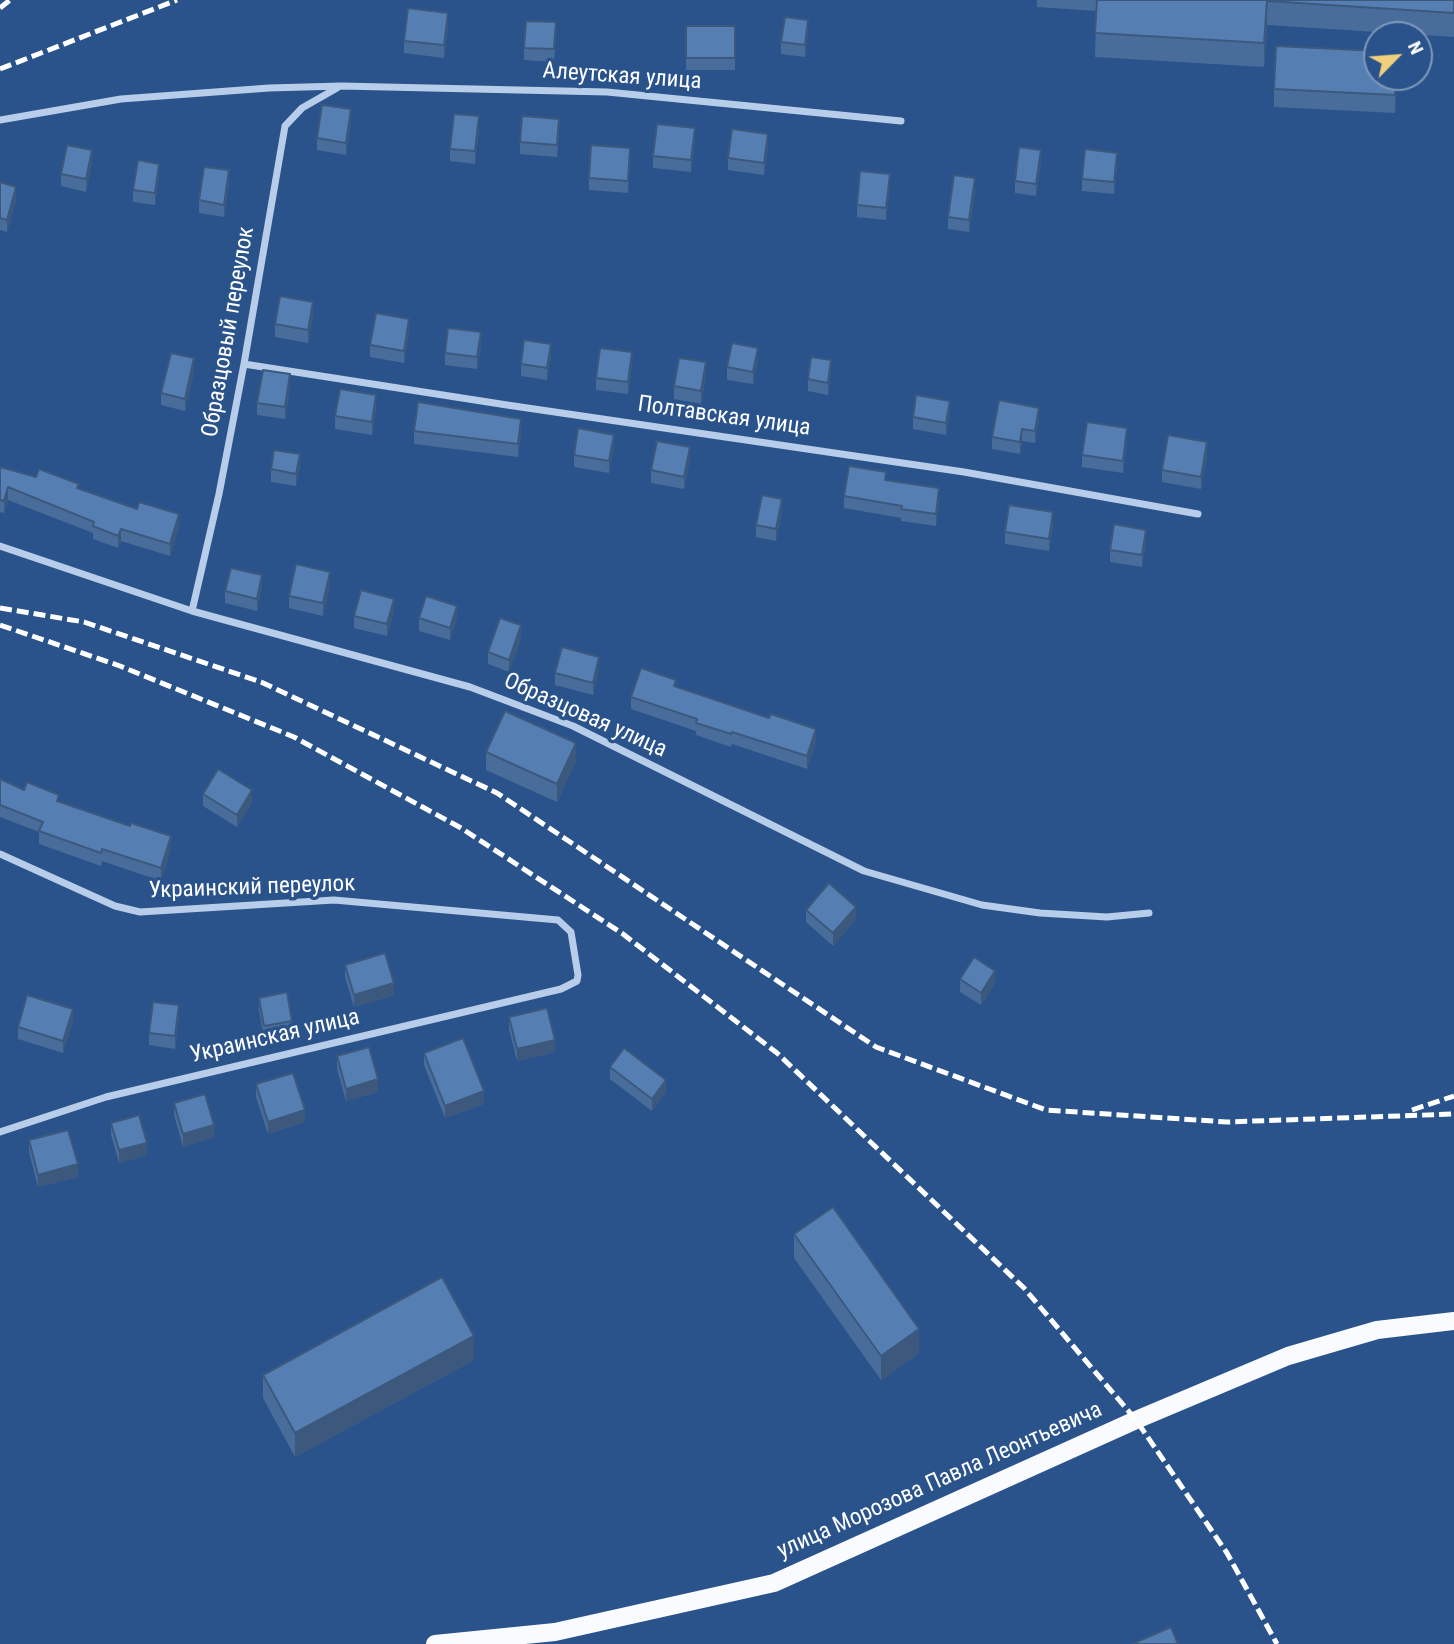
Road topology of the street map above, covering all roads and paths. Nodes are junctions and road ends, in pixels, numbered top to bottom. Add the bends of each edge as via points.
1 (341, 86) junction
2 (0, 120) edge
3 (901, 121) dead end
4 (244, 364) junction
5 (1198, 514) dead end
6 (0, 546) edge
7 (192, 611) junction
8 (0, 854) edge
9 (1149, 912) dead end
10 (561, 989) joint
11 (0, 1132) edge
12 (1454, 1321) edge
13 (435, 1644) edge

1 - 2 street, Алеутская улица via 121,99
1 - 3 street, Алеутская улица via 607,92
1 - 4 street, Образцовый переулок via 302,108 285,126
4 - 5 street, Полтавская улица via 964,472
4 - 7 street, Образцовый переулок
6 - 7 street, Образцовая улица
7 - 9 street, Образцовая улица via 470,687 573,726 864,871 982,905 1107,917
8 - 10 street, Украинский переулок via 115,906 140,912 334,900 558,920 570,932 578,975 577,981
10 - 11 street, Украинская улица via 106,1097
12 - 13 main road, улица Морозова Павла Леонтьевича via 1377,1330 1288,1356 774,1583 555,1632

